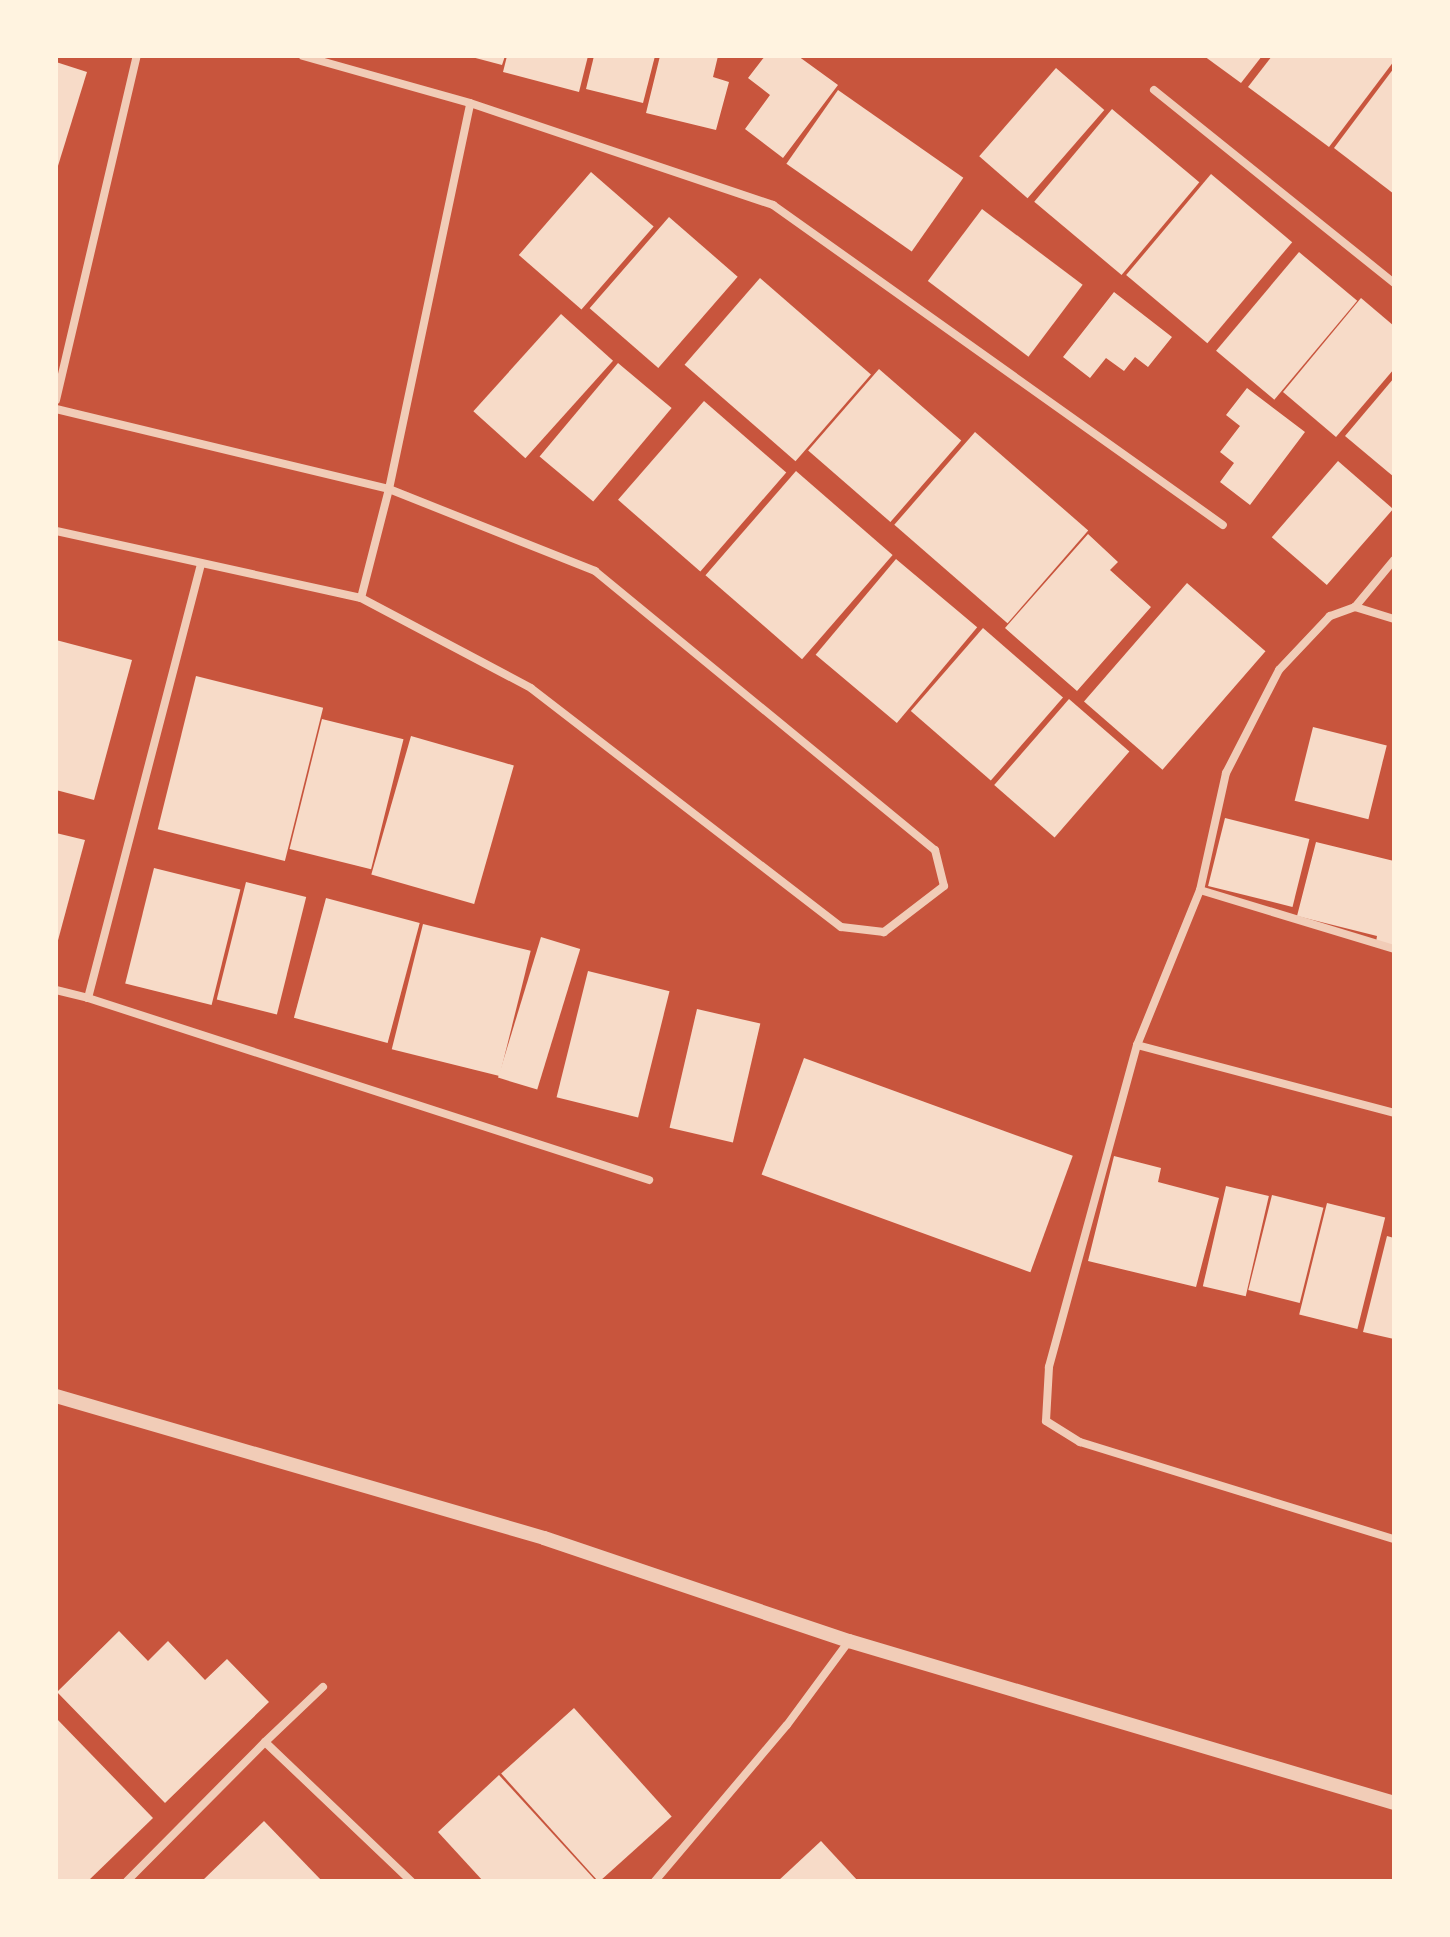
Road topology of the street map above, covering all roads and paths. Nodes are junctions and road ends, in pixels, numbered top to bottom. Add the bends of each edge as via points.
1 (137, 56) edge
2 (303, 56) edge
3 (345, 60) edge
4 (1154, 90) dead end
5 (470, 103) junction
6 (1394, 283) edge
7 (56, 400) edge
8 (56, 409) edge
9 (389, 489) junction
10 (1223, 525) dead end
11 (56, 531) edge
12 (1394, 560) edge
13 (201, 563) junction
14 (361, 598) junction
15 (1355, 607) junction
16 (1394, 619) edge
17 (1200, 890) junction
18 (1394, 949) edge
19 (56, 990) edge
20 (88, 998) junction
21 (1137, 1045) junction
22 (1394, 1113) edge
23 (649, 1180) dead end
24 (56, 1396) edge
25 (1394, 1539) edge
26 (849, 1641) junction
27 (323, 1687) dead end
28 (265, 1742) junction
29 (1394, 1803) edge
30 (127, 1881) edge
31 (411, 1881) edge
32 (655, 1881) edge

1 - 7 street
2 - 3 street
3 - 5 street
4 - 6 street
5 - 9 street
5 - 10 street via 773,205
8 - 9 street
9 - 14 street
9 - 14 street via 595,571 935,850 944,886 884,932 841,927 531,688
11 - 13 street
12 - 15 street
13 - 14 street
13 - 20 street
15 - 16 street
15 - 17 street via 1330,616 1279,670 1226,773
17 - 18 street
17 - 21 street
19 - 20 street
20 - 23 street
21 - 22 street
21 - 25 street via 1049,1367 1046,1421 1080,1442
24 - 26 street via 544,1538
26 - 29 street
26 - 32 street via 787,1725
27 - 28 street
28 - 30 street
28 - 31 street

